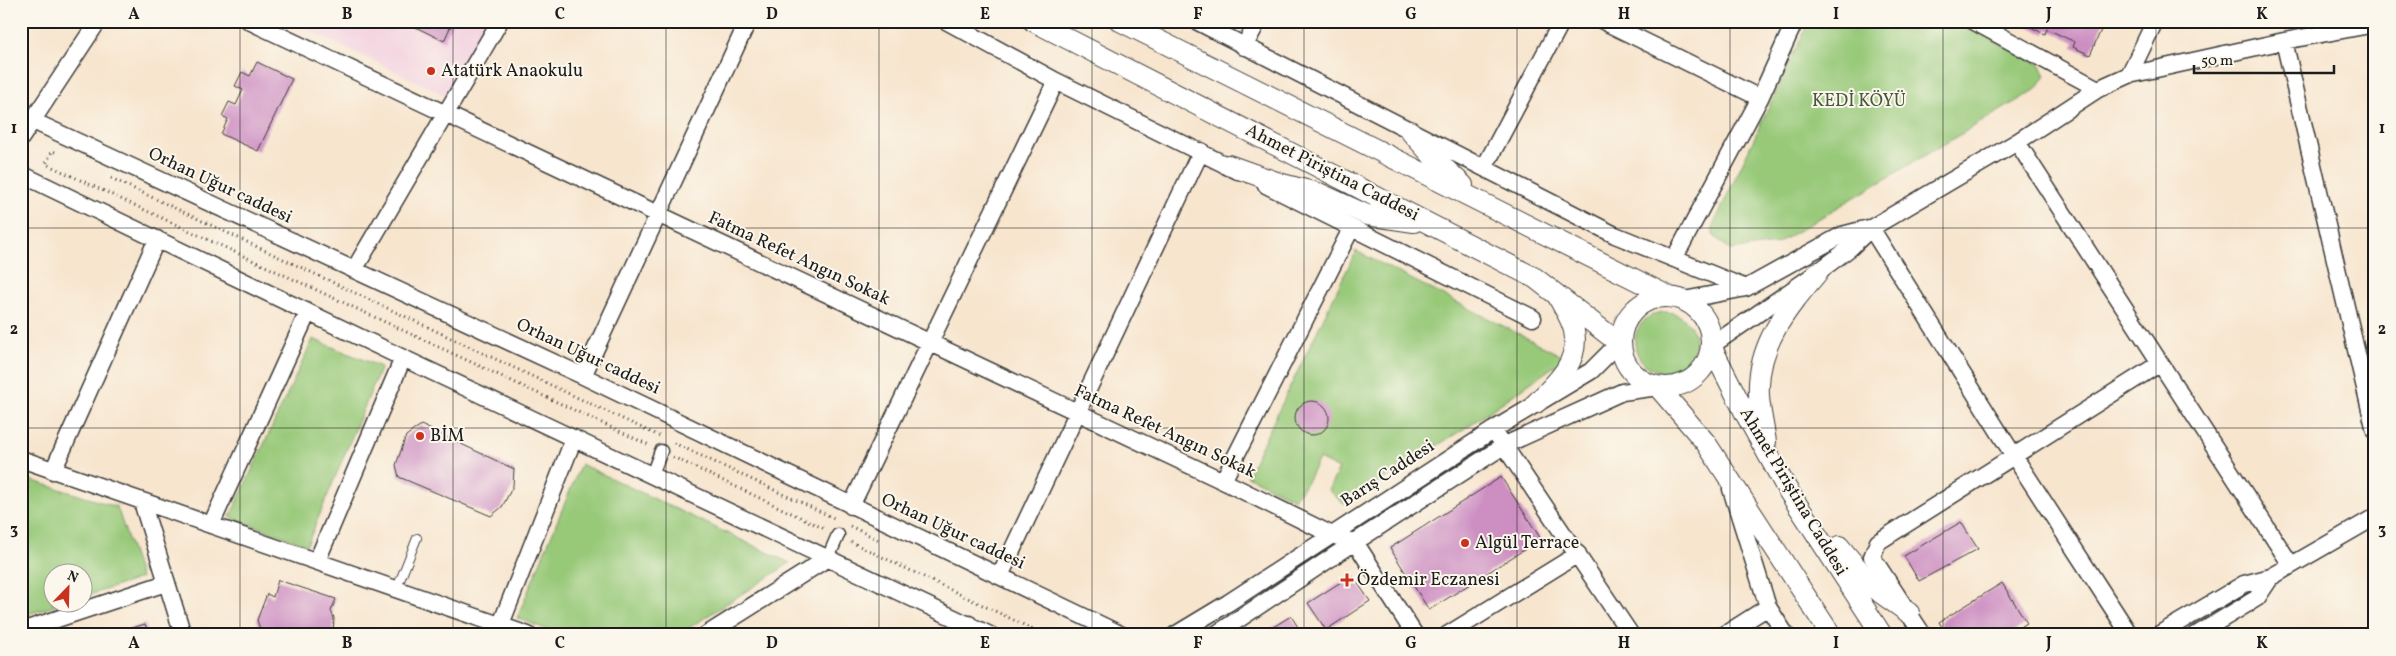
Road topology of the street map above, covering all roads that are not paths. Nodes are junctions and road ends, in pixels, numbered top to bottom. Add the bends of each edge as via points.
1 (98, 21) edge
2 (249, 21) edge
3 (500, 21) edge
4 (748, 21) edge
5 (946, 21) edge
6 (1033, 21) edge
7 (1120, 21) edge
8 (1196, 21) edge
9 (1258, 21) edge
10 (1562, 21) edge
11 (1603, 21) edge
12 (1795, 21) edge
13 (1973, 21) edge
14 (2155, 21) edge
15 (2375, 24) edge
16 (2284, 41) junction
17 (1244, 46) junction
18 (2129, 75) junction
19 (1056, 81) junction
20 (2098, 90) junction
21 (1760, 98) junction
22 (446, 115) junction
23 (33, 120) junction
24 (1410, 131) junction
25 (21, 138) edge
26 (2017, 142) junction
27 (1200, 151) junction
28 (1228, 165) junction
29 (1484, 168) junction
30 (21, 174) edge
31 (1483, 203) junction
32 (659, 215) junction
33 (1432, 225) junction
34 (1871, 228) junction
35 (1351, 229) junction
36 (157, 240) junction
37 (1674, 259) junction
38 (354, 270) junction
39 (1818, 272) junction
40 (1746, 288) junction
41 (1558, 295) junction
42 (1677, 298) junction
43 (308, 312) junction
44 (1533, 318) dead end
45 (932, 343) junction
46 (1619, 343) junction
47 (1711, 346) junction
48 (403, 358) junction
49 (2159, 364) junction
50 (583, 376) junction
51 (1658, 387) junction
52 (1536, 403) junction
53 (1078, 413) junction
54 (1493, 430) junction
55 (2375, 431) edge
56 (574, 438) junction
57 (1506, 445) junction
58 (661, 451) road end
59 (1768, 456) junction
60 (2014, 456) junction
61 (21, 459) edge
62 (53, 471) junction
63 (1726, 473) junction
64 (652, 475) junction
65 (1223, 481) junction
66 (142, 502) junction
67 (851, 506) junction
68 (1804, 516) junction
69 (2375, 517) edge
70 (211, 525) junction
71 (1332, 534) junction
72 (838, 535) road end
73 (417, 538) dead end
74 (1355, 542) junction
75 (1578, 554) junction
76 (828, 558) junction
77 (317, 561) junction
78 (2291, 566) junction
79 (1000, 576) junction
80 (2271, 577) junction
81 (166, 583) junction
82 (397, 588) junction
83 (1768, 607) junction
84 (1909, 613) junction
85 (501, 624) junction
86 (969, 624) junction
87 (21, 631) edge
88 (1216, 634) edge
89 (183, 635) edge
90 (528, 635) edge
91 (706, 635) edge
92 (951, 635) edge
93 (990, 635) edge
94 (1122, 635) edge
95 (1175, 635) edge
96 (1415, 635) edge
97 (1447, 635) edge
98 (1631, 635) edge
99 (1724, 635) edge
100 (1786, 635) edge
101 (1831, 635) edge
102 (1882, 635) edge
103 (1923, 635) edge
104 (2130, 635) edge
105 (2158, 635) edge
106 (2196, 635) edge

1 - 23 street
2 - 22 street, Fatma Refet Angın Sokak
3 - 22 street
4 - 32 street
5 - 19 street
6 - 33 street, Ahmet Piriştina Caddesi
7 - 31 street
8 - 17 street
9 - 17 street
10 - 29 street
11 - 21 street
12 - 21 street
13 - 20 street
14 - 18 street
15 - 16 street
16 - 18 street
16 - 55 street
17 - 24 street
18 - 20 street
19 - 27 street
19 - 45 street
20 - 26 street
21 - 37 street
22 - 32 street, Fatma Refet Angın Sokak
22 - 38 street
23 - 25 street
23 - 38 street, Orhan Uğur caddesi
24 - 29 street
24 - 31 street
26 - 34 street
26 - 49 street
27 - 28 street
27 - 53 street
28 - 33 street via 1322,194 1366,215
28 - 35 street
29 - 37 street via 1615,235
30 - 36 street
31 - 42 street
32 - 45 street, Fatma Refet Angın Sokak
32 - 50 street
33 - 41 street, Ahmet Piriştina Caddesi via 1535,278
34 - 39 street
34 - 40 street via 1842,235
34 - 60 street
35 - 44 street
35 - 65 street
36 - 43 street
36 - 62 street
37 - 40 street
38 - 50 street, Orhan Uğur caddesi
39 - 47 street
39 - 59 street via 1783,314 1768,340 1761,366 1759,396
40 - 42 street
41 - 46 street, Ahmet Piriştina Caddesi
41 - 52 street via 1574,330 1573,356 1563,375
42 - 46 street via 1643,302 1624,323
42 - 47 street via 1696,308 1705,319
43 - 48 street
43 - 70 street
45 - 53 street, Fatma Refet Angın Sokak
45 - 67 street
46 - 51 street via 1625,363 1634,375
46 - 52 street, Barış Caddesi via 1591,371
47 - 51 street via 1708,360 1700,373 1674,387
47 - 59 street, Ahmet Piriştina Caddesi
48 - 56 street
48 - 77 street
49 - 60 street
49 - 78 street
50 - 67 street, Orhan Uğur caddesi
51 - 57 street via 1622,392
51 - 63 street via 1706,443
52 - 54 street, Barış Caddesi
53 - 65 street, Fatma Refet Angın Sokak
53 - 79 street
54 - 57 street
54 - 71 street, Barış Caddesi
56 - 64 street
56 - 85 street
57 - 74 street
57 - 75 street
58 - 64 street
59 - 68 street, Ahmet Piriştina Caddesi
60 - 84 street via 1878,542 1872,557
60 - 104 street
61 - 62 street
62 - 66 street
63 - 83 street
63 - 101 street
64 - 76 street
65 - 71 street, Fatma Refet Angın Sokak
66 - 70 street
66 - 81 street
67 - 79 street, Orhan Uğur caddesi
68 - 84 street via 1829,532 1874,589
68 - 102 street, Ahmet Piriştina Caddesi
69 - 78 street
70 - 77 street
71 - 74 street, Fatma Refet Angın Sokak
71 - 95 street, Barış Caddesi
72 - 76 street
73 - 82 lane
74 - 88 street
74 - 96 street
75 - 97 street
75 - 98 street
76 - 86 street
76 - 91 street
77 - 82 street
78 - 80 street
79 - 94 street, Orhan Uğur caddesi
80 - 105 street via 2244,584
80 - 106 street via 2257,598
81 - 87 street
81 - 89 street
82 - 85 street
83 - 99 street
83 - 100 street
84 - 103 street
85 - 90 street
86 - 92 street
86 - 93 street

